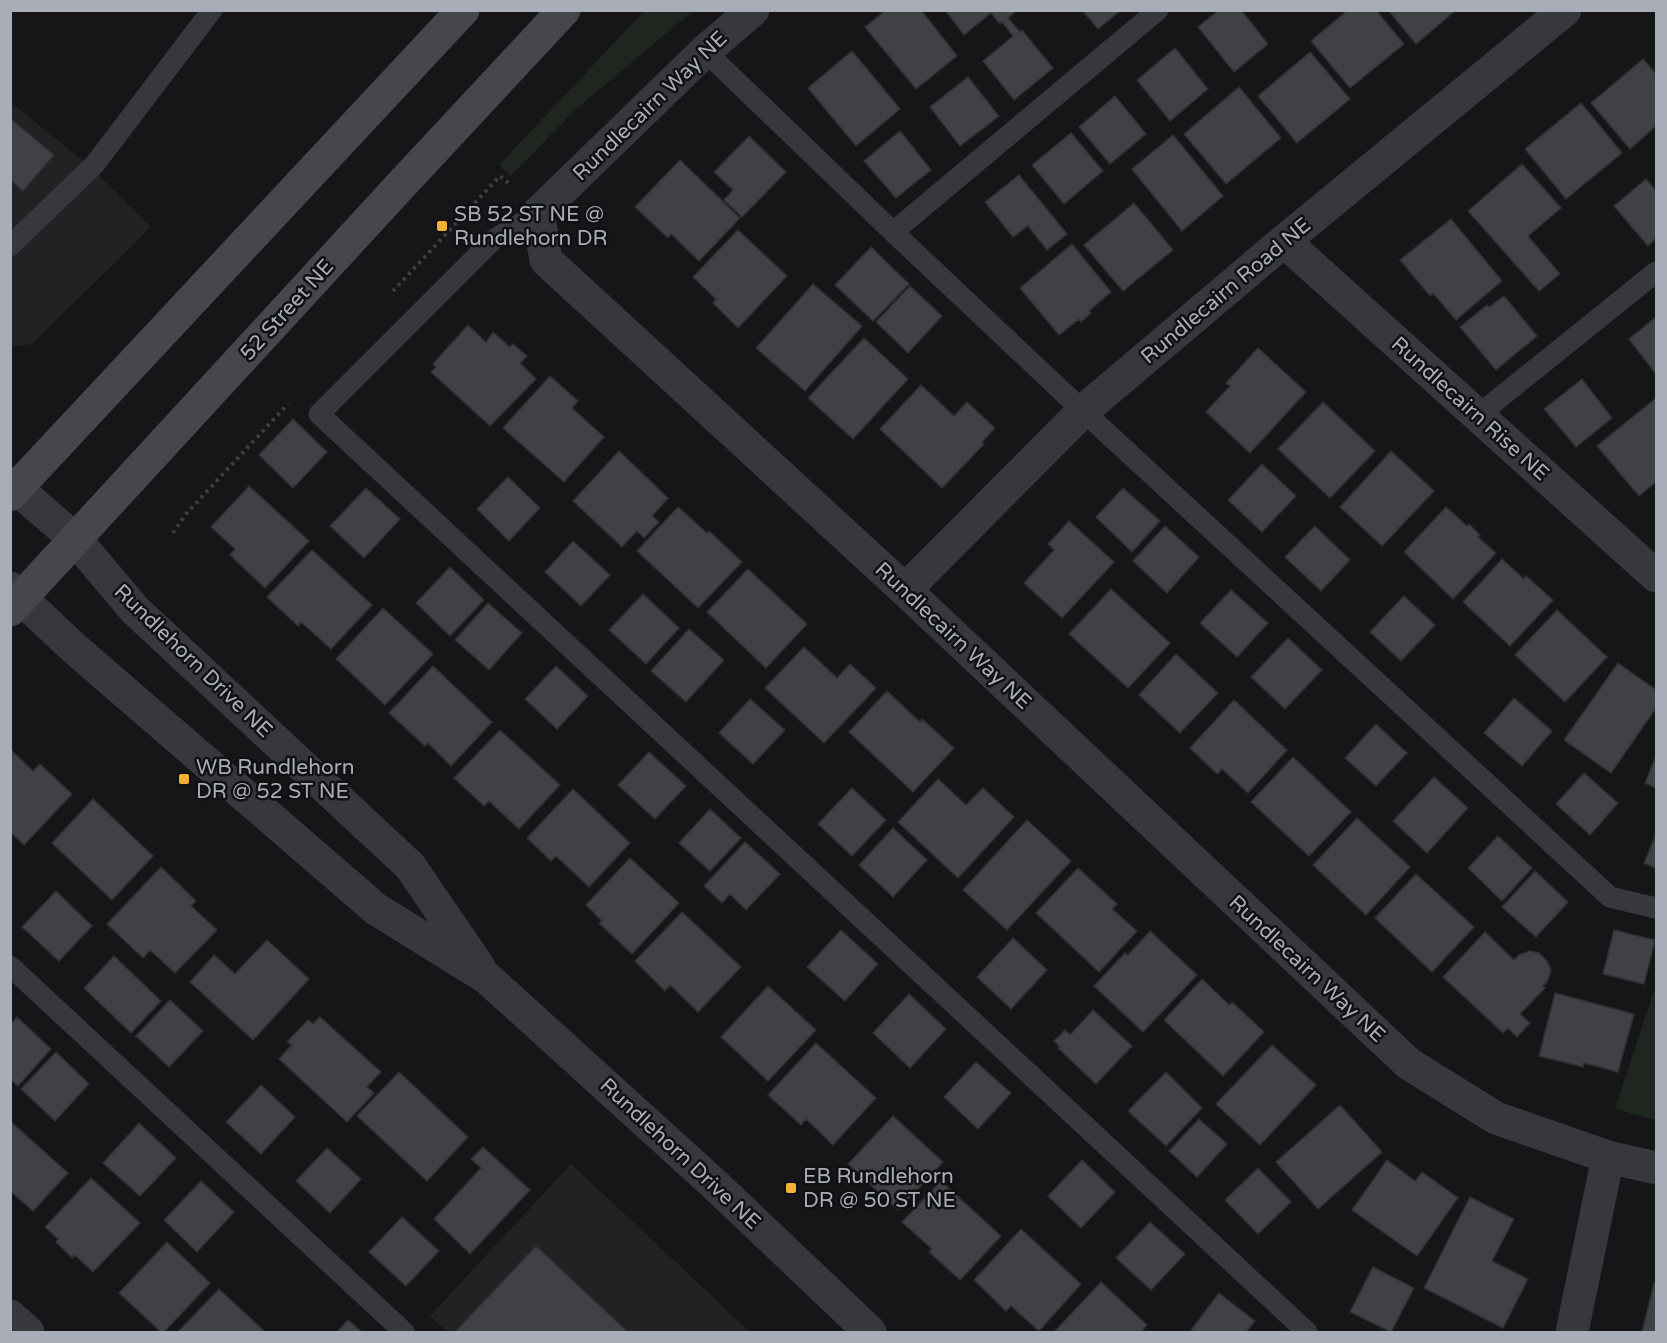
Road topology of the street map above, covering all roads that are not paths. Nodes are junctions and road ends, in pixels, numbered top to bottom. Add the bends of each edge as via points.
1 (212, 10) edge
2 (463, 10) edge
3 (564, 10) edge
4 (753, 10) edge
5 (1158, 10) edge
6 (1565, 10) edge
7 (705, 51) junction
8 (538, 213) junction
9 (893, 232) junction
10 (1284, 241) junction
11 (10, 246) edge
12 (1656, 272) edge
13 (1083, 411) junction
14 (1477, 416) junction
15 (12, 489) edge
16 (75, 539) junction
17 (1656, 576) edge
18 (905, 590) junction
19 (14, 599) edge
20 (1656, 908) edge
21 (10, 966) edge
22 (487, 978) junction
23 (1608, 1157) junction
24 (1656, 1168) edge
25 (10, 1316) edge
26 (28, 1332) edge
27 (404, 1332) edge
28 (870, 1332) edge
29 (1307, 1332) edge
30 (1572, 1332) edge

1 - 11 lane via 95,164
2 - 15 main road
3 - 16 main road, 52 Street NE
4 - 7 street, Rundlecairn Way NE
5 - 9 lane
6 - 10 street, Rundlecairn Road NE
7 - 8 street, Rundlecairn Way NE
7 - 9 lane
8 - 18 street, Rundlecairn Way NE via 546,260
8 - 29 lane via 494,240 319,414
9 - 13 lane
10 - 13 street, Rundlecairn Road NE
10 - 14 street, Rundlecairn Rise NE
12 - 14 lane
13 - 18 street, Rundlecairn Road NE
13 - 20 lane via 1610,897
14 - 17 street, Rundlecairn Rise NE
15 - 16 street, Rundlehorn Drive NE
16 - 19 main road, 52 Street NE
16 - 22 street, Rundlehorn Drive NE via 135,610 410,866
18 - 23 street, Rundlecairn Way NE via 1409,1064 1496,1118
19 - 22 street, Rundlehorn Drive NE via 375,909
21 - 27 lane
22 - 28 street, Rundlehorn Drive NE
23 - 24 street, Rundlecairn Way NE
23 - 30 street
25 - 26 street

